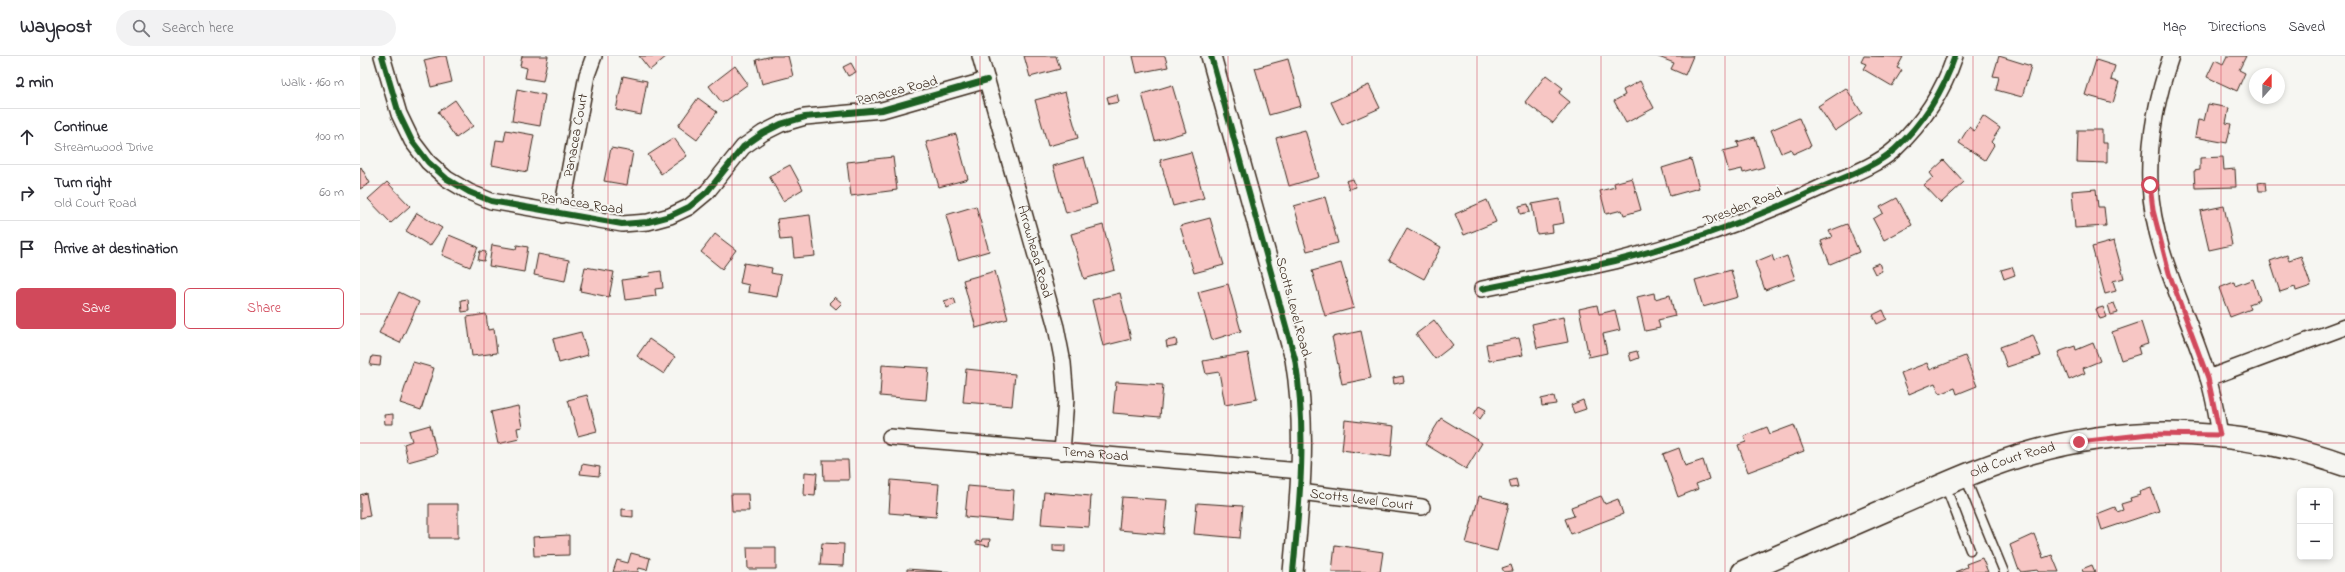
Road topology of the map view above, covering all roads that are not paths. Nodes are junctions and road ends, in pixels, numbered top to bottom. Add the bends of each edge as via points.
1 (382, 56) edge
2 (594, 56) edge
3 (980, 56) edge
4 (1211, 56) edge
5 (1955, 56) edge
6 (2171, 56) edge
7 (987, 80) junction
8 (561, 215) junction
9 (1482, 289) dead end
10 (2345, 327) edge
11 (2208, 378) junction
12 (2220, 435) junction
13 (890, 437) dead end
14 (1062, 452) junction
15 (2345, 465) edge
16 (1301, 471) junction
17 (1955, 480) junction
18 (1300, 492) junction
19 (1422, 507) dead end
20 (1970, 550) dead end
21 (1293, 572) edge
22 (1743, 572) edge
23 (2004, 572) edge

1 - 8 street, Panacea Road via 399,114 412,141 428,162 447,179 491,201
2 - 8 street, Panacea Court via 587,75
3 - 7 street, Arrowhead Road
4 - 16 street, Scotts Level Road via 1295,359 1302,409
5 - 9 street, Dresden Road via 1940,92 1928,112 1894,150 1850,175 1770,211 1696,237 1616,260
6 - 11 street via 2156,107 2150,157 2150,185 2153,210 2169,273
7 - 8 street, Panacea Road via 882,110 805,117 781,124 743,147 707,192 689,207 670,216 648,222 622,224
7 - 14 street, Arrowhead Road via 1056,327 1066,399
10 - 11 street
11 - 12 street
12 - 15 main road, Old Court Road via 2285,446
12 - 17 main road, Old Court Road via 2149,434 2079,442 2033,452
13 - 14 street, Tema Road
14 - 16 street, Tema Road
16 - 18 street, Scotts Level Road
17 - 20 lane
17 - 22 main road, Old Court Road
17 - 23 lane
18 - 19 street, Scotts Level Court
18 - 21 street, Scotts Level Road

